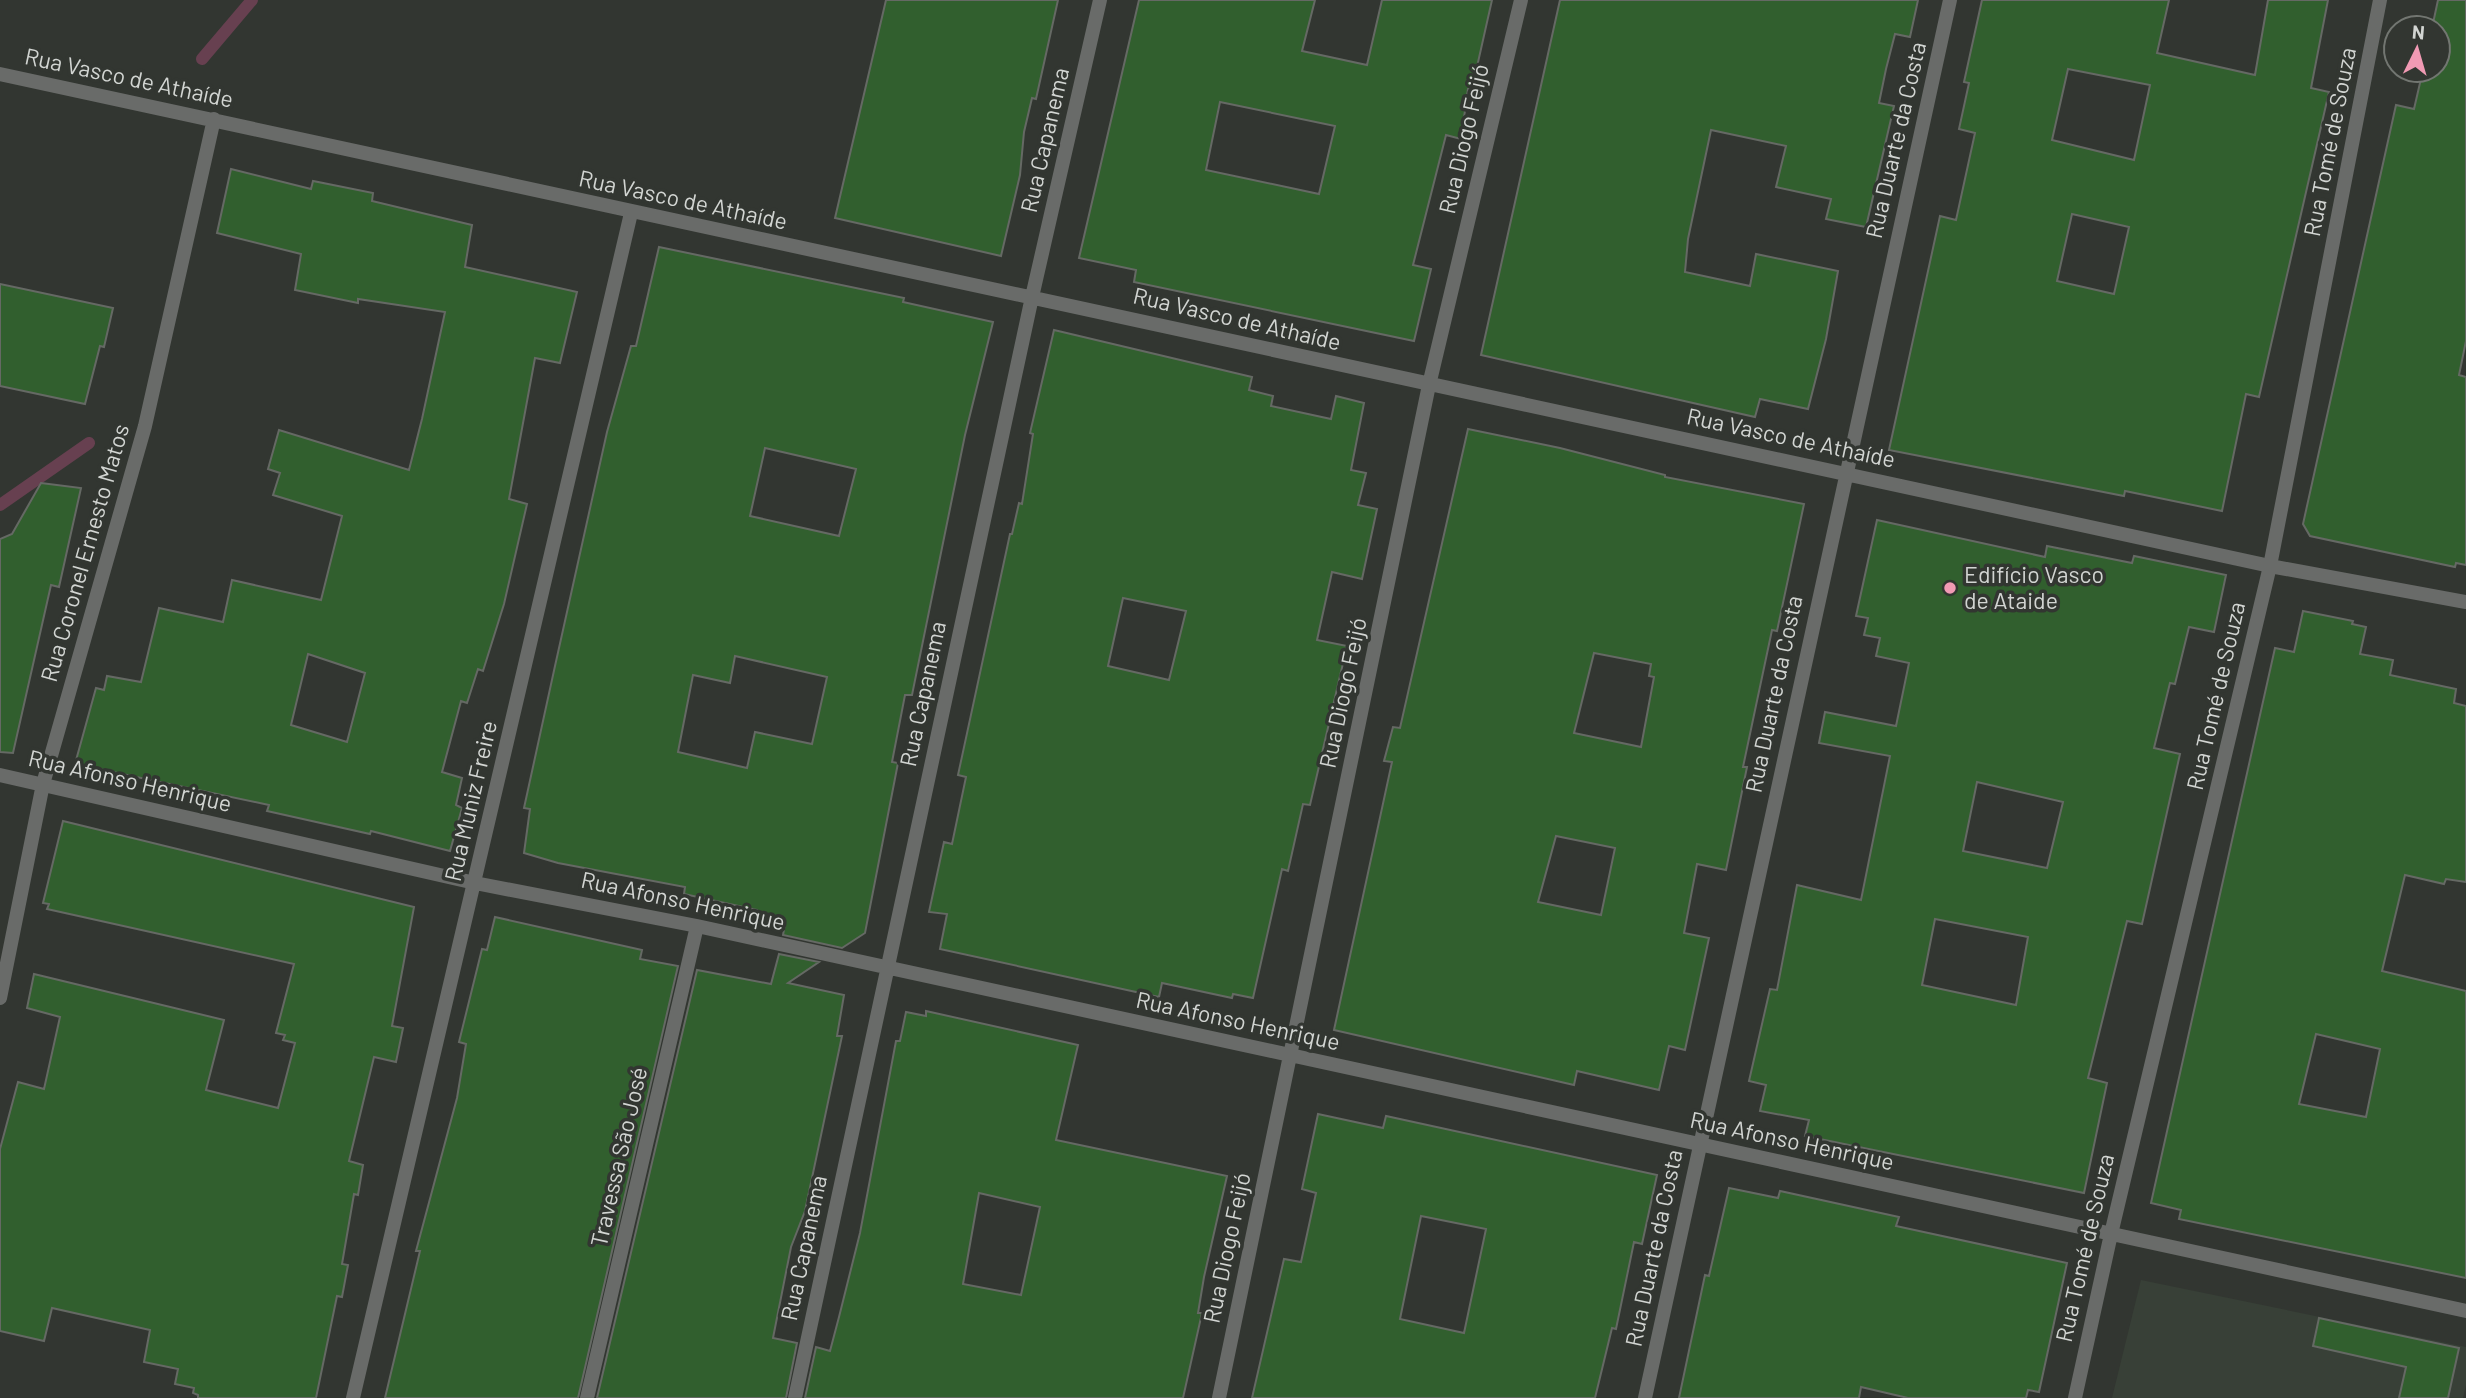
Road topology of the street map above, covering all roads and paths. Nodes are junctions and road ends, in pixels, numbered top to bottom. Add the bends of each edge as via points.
1 (1100, 0) edge
2 (1521, 0) edge
3 (1950, 0) edge
4 (2380, 0) edge
5 (0, 74) edge
6 (214, 119) junction
7 (631, 213) junction
8 (1032, 297) junction
9 (1429, 385) junction
10 (1845, 472) junction
11 (2270, 566) junction
12 (2466, 602) edge
13 (0, 775) edge
14 (43, 784) junction
15 (475, 883) junction
16 (696, 926) junction
17 (887, 968) junction
18 (0, 998) edge
19 (1292, 1056) junction
20 (1700, 1144) junction
21 (2111, 1234) junction
22 (2466, 1311) edge
23 (353, 1398) edge
24 (587, 1398) edge
25 (796, 1398) edge
26 (1219, 1398) edge
27 (1645, 1398) edge
28 (2075, 1398) edge

1 - 8 street, Rua Capanema
2 - 9 street, Rua Diogo Feijó
3 - 10 street, Rua Duarte da Costa
4 - 11 street, Rua Tomé de Souza
5 - 6 street, Rua Vasco de Athaíde
6 - 7 street, Rua Vasco de Athaíde
6 - 14 street, Rua Coronel Ernesto Matos via 145,426
7 - 8 street, Rua Vasco de Athaíde
7 - 15 street, Rua Muniz Freire
8 - 9 street, Rua Vasco de Athaíde
8 - 17 street, Rua Capanema
9 - 10 street, Rua Vasco de Athaíde
9 - 19 street, Rua Diogo Feijó
10 - 11 street, Rua Vasco de Athaíde
10 - 20 street, Rua Duarte da Costa
11 - 12 street, Rua Vasco de Athaíde
11 - 21 street, Rua Tomé de Souza
13 - 14 street, Rua Afonso Henrique
14 - 15 street, Rua Afonso Henrique
14 - 18 street, Rua Coronel Ernesto Matos
15 - 16 street, Rua Afonso Henrique
15 - 23 street, Rua Muniz Freire
16 - 17 street, Rua Afonso Henrique
16 - 24 street, Travessa São José
17 - 19 street, Rua Afonso Henrique
17 - 25 street, Rua Capanema
19 - 20 street, Rua Afonso Henrique
19 - 26 street, Rua Diogo Feijó
20 - 21 street, Rua Afonso Henrique
20 - 27 street, Rua Duarte da Costa
21 - 22 street, Rua Afonso Henrique
21 - 28 street, Rua Tomé de Souza

